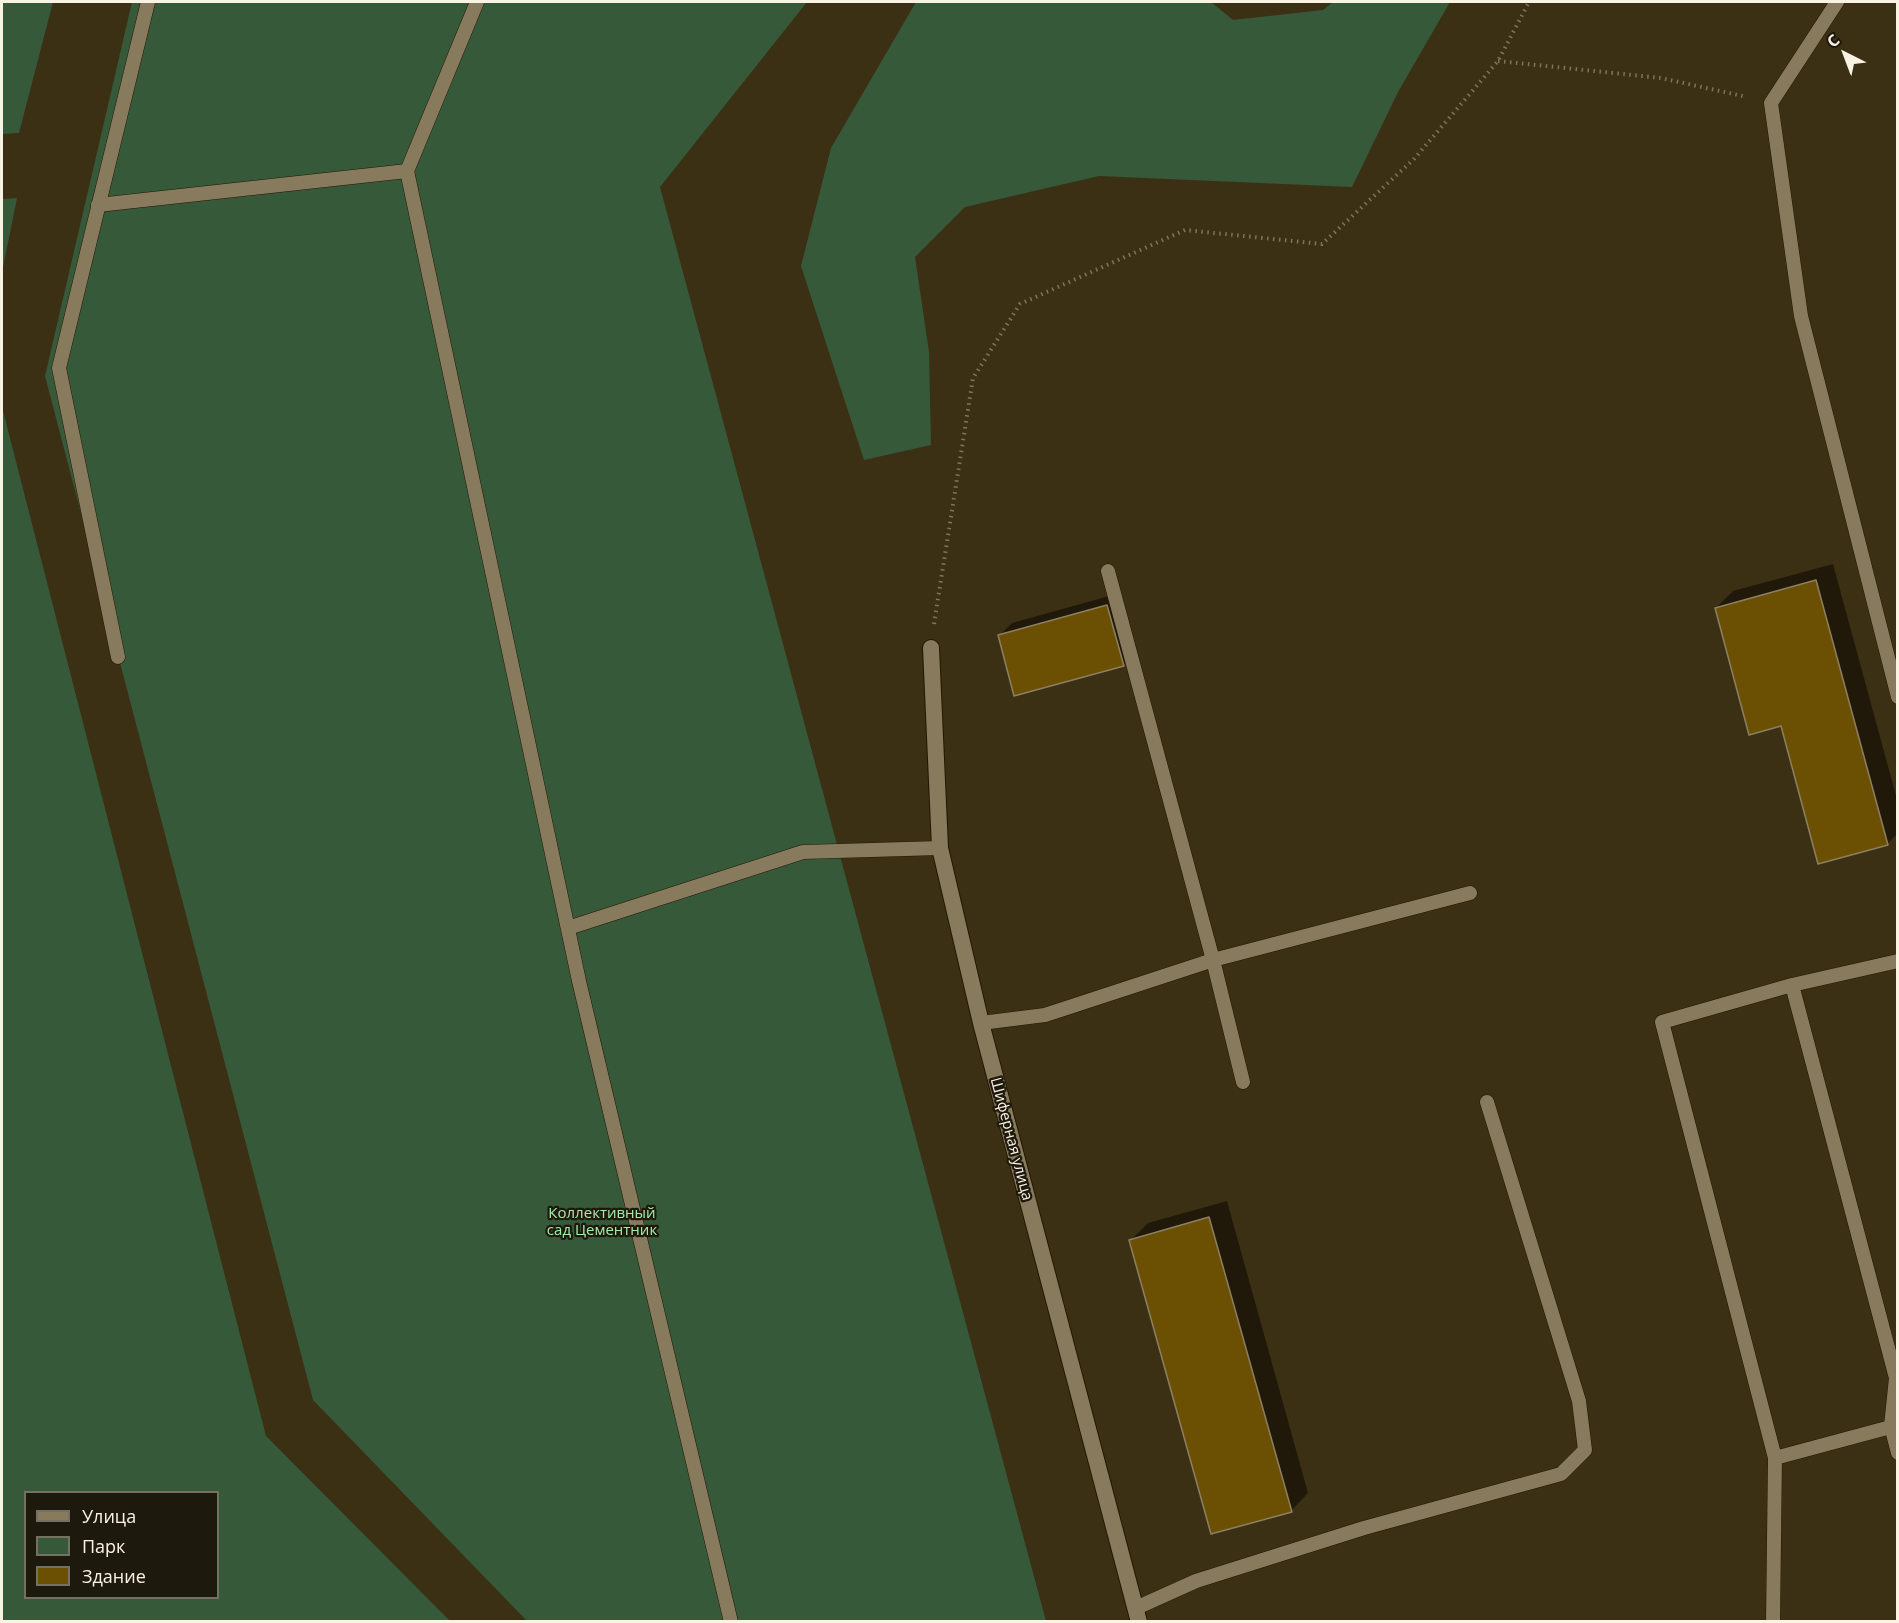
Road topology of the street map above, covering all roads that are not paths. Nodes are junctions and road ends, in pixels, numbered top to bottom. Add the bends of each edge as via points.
1 (148, 2) edge
2 (477, 2) edge
3 (1837, 2) edge
4 (407, 171) junction
5 (98, 205) junction
6 (1108, 571) dead end
7 (931, 648) road end
8 (118, 657) dead end
9 (1898, 697) edge
10 (940, 848) junction
11 (1470, 892) dead end
12 (568, 928) junction
13 (1213, 960) junction
14 (1898, 961) edge
15 (1792, 985) junction
16 (981, 1023) junction
17 (1243, 1082) dead end
18 (1487, 1102) dead end
19 (1894, 1426) edge
20 (1898, 1454) edge
21 (1775, 1458) junction
22 (1138, 1615) edge
23 (731, 1622) edge
24 (1773, 1622) edge

1 - 5 lane
2 - 4 lane
3 - 9 lane via 1771,103 1801,316
4 - 5 lane
4 - 12 lane
5 - 8 lane via 59,368
6 - 13 lane
7 - 10 street, Шиферная улица
10 - 12 lane via 802,852
10 - 16 street, Шиферная улица
11 - 13 lane
12 - 23 lane
13 - 16 lane via 1045,1015
13 - 17 lane
14 - 15 lane
15 - 19 lane via 1896,1378
15 - 21 lane via 1662,1022
16 - 22 street, Шиферная улица
18 - 22 lane via 1579,1401 1585,1450 1561,1474 1364,1528 1196,1581
19 - 20 lane
19 - 21 lane
21 - 24 lane

